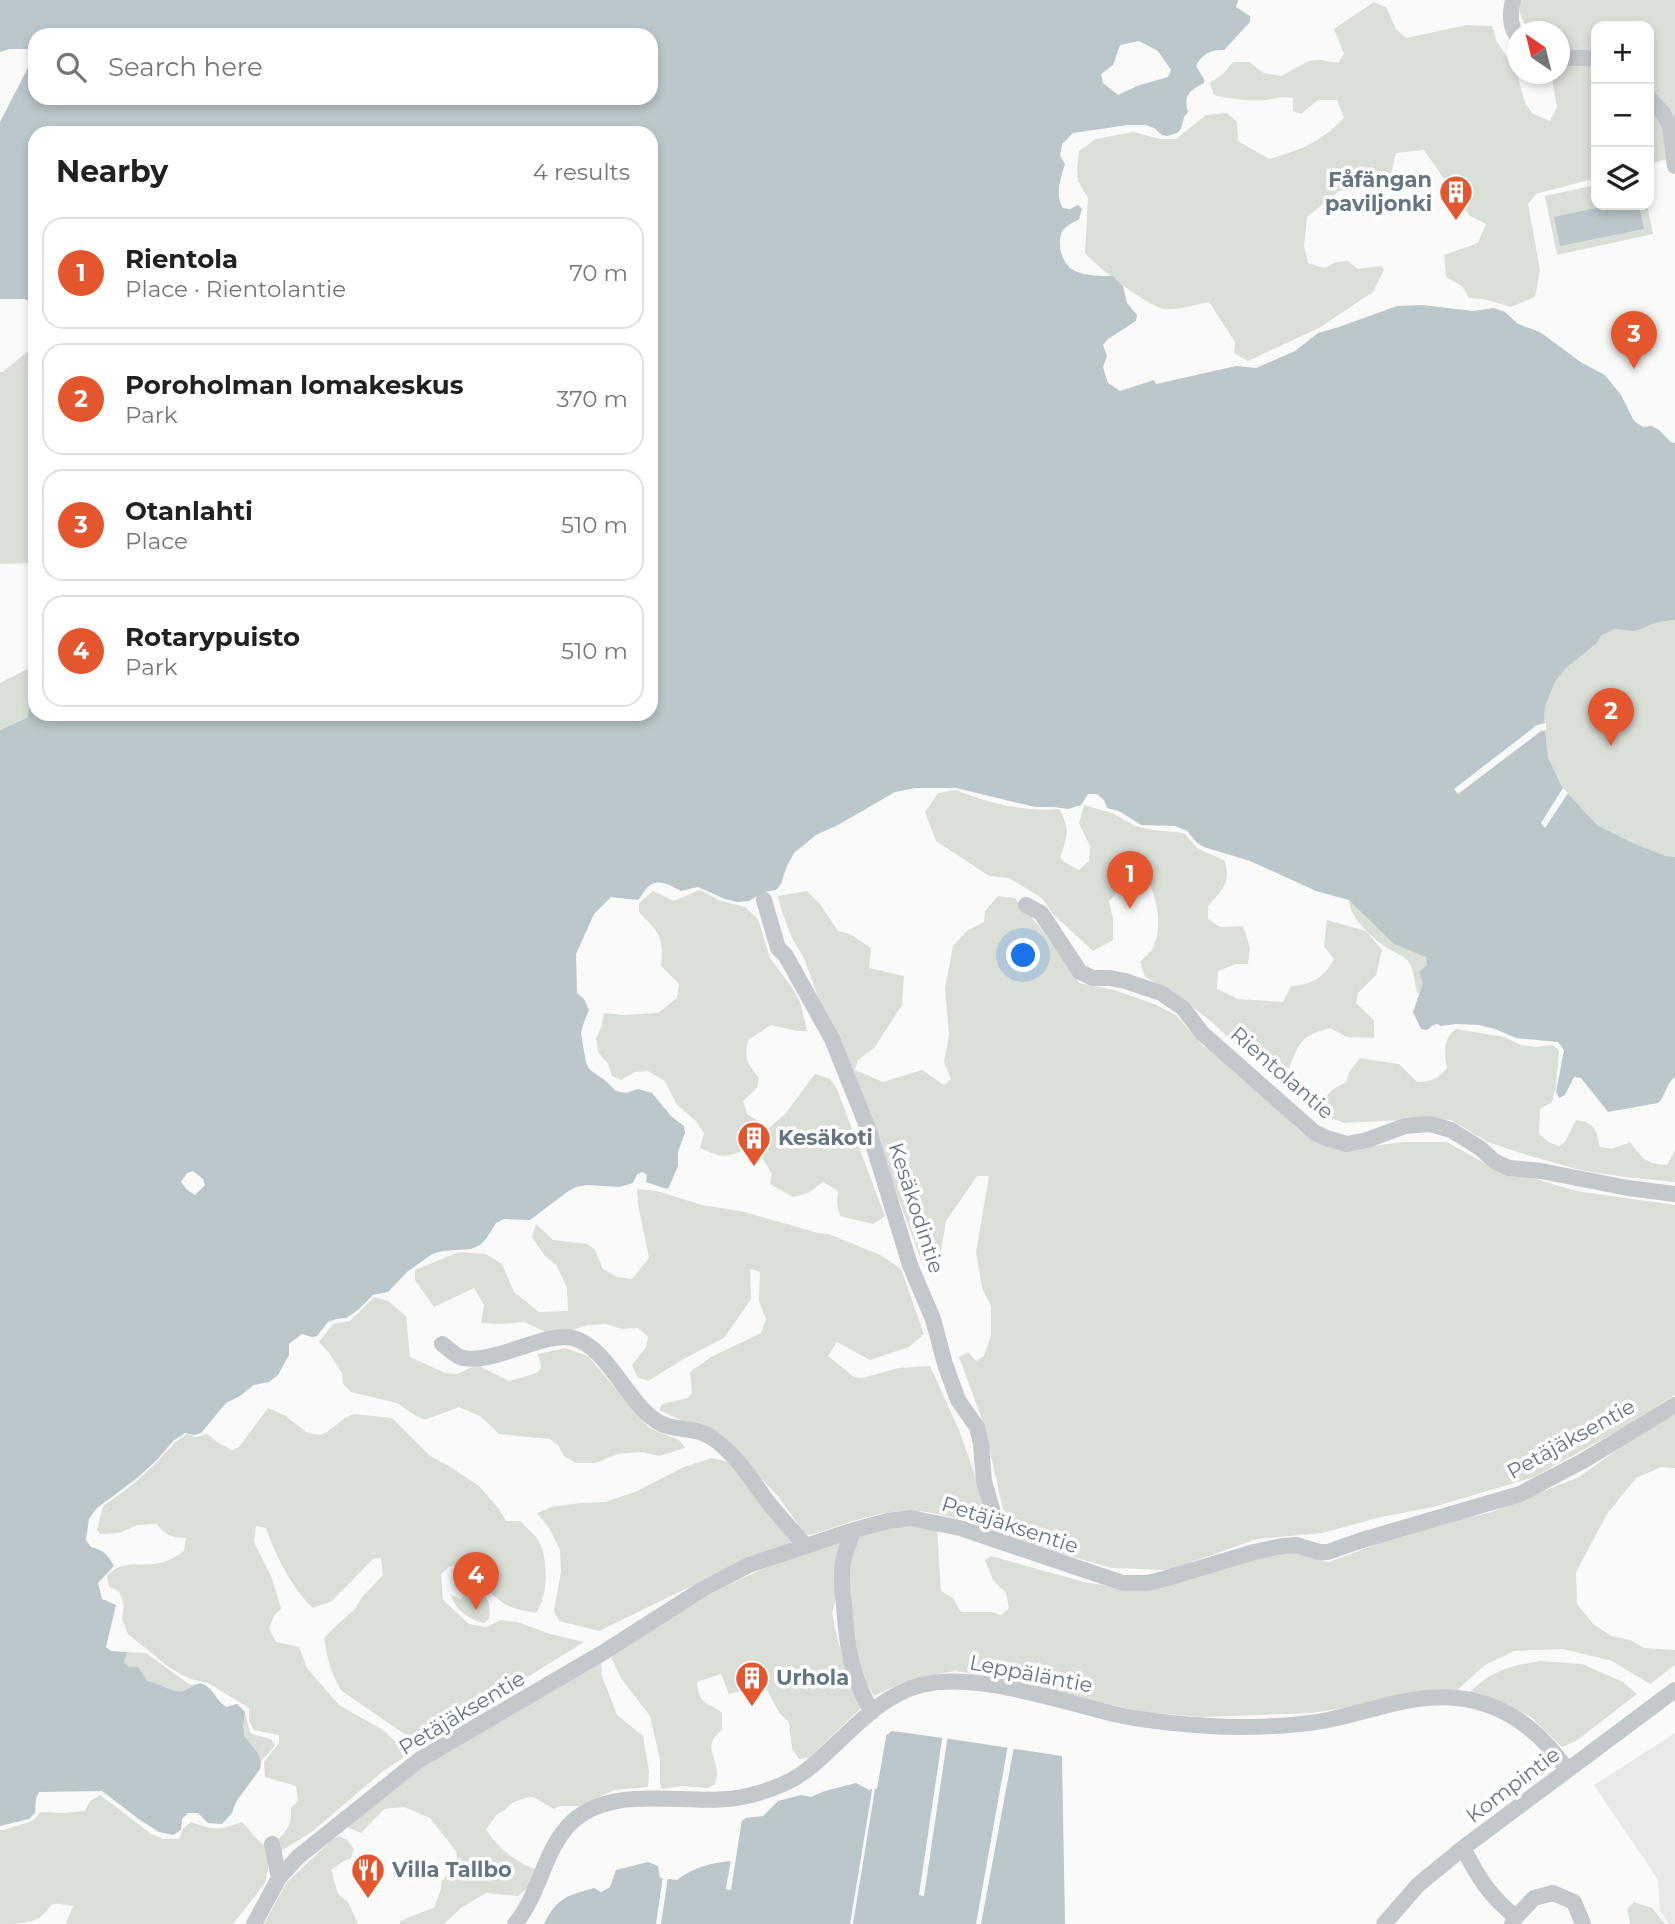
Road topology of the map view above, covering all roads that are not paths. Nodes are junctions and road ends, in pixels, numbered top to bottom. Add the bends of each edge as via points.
1 (1513, 0) edge
2 (1511, 21) edge
3 (1570, 58) edge
4 (1591, 59) edge
5 (1654, 103) edge
6 (1675, 166) edge
7 (764, 900) dead end
8 (1026, 905) dead end
9 (1675, 1194) edge
10 (442, 1343) dead end
11 (1675, 1405) edge
12 (854, 1530) junction
13 (996, 1539) junction
14 (806, 1546) junction
15 (1675, 1690) edge
16 (872, 1712) junction
17 (1567, 1770) junction
18 (272, 1844) dead end
19 (1463, 1848) junction
20 (279, 1878) junction
21 (1514, 1920) edge
22 (254, 1924) edge
23 (515, 1924) edge
24 (1384, 1924) edge
25 (1583, 1924) edge

1 - 2 street
3 - 4 street
5 - 6 street via 1670,126
7 - 13 street, Kesäkodintie via 778,948 832,1039 869,1132 958,1399 977,1427
8 - 9 street, Rientolantie via 1041,913 1080,972 1161,993 1326,1139 1347,1144 1405,1126 1430,1124 1451,1130 1509,1168
10 - 14 street via 461,1358 480,1358 555,1338 581,1340 596,1350 656,1422 705,1433 726,1449
11 - 13 street, Petäjäksentie via 1520,1494 1328,1552 1282,1546 1164,1580 1123,1583
12 - 13 street, Petäjäksentie via 911,1518
12 - 14 street, Petäjäksentie
12 - 16 street via 843,1562 846,1642
14 - 20 street, Petäjäksentie via 721,1579 419,1760 298,1857
15 - 17 street, Kompintie
16 - 17 street, Leppäläntie via 909,1688 942,1681 999,1687 1163,1723 1212,1726 1326,1721 1416,1700 1457,1698 1483,1703 1519,1720
16 - 23 street, Leppäläntie via 806,1771 771,1788 724,1800 629,1799 595,1808 574,1820 558,1839
17 - 19 street, Kompintie
18 - 20 street
19 - 21 street via 1481,1882
19 - 24 street, Kompintie via 1418,1885
20 - 22 street, Petäjäksentie
21 - 25 street via 1534,1898 1553,1893 1574,1902

